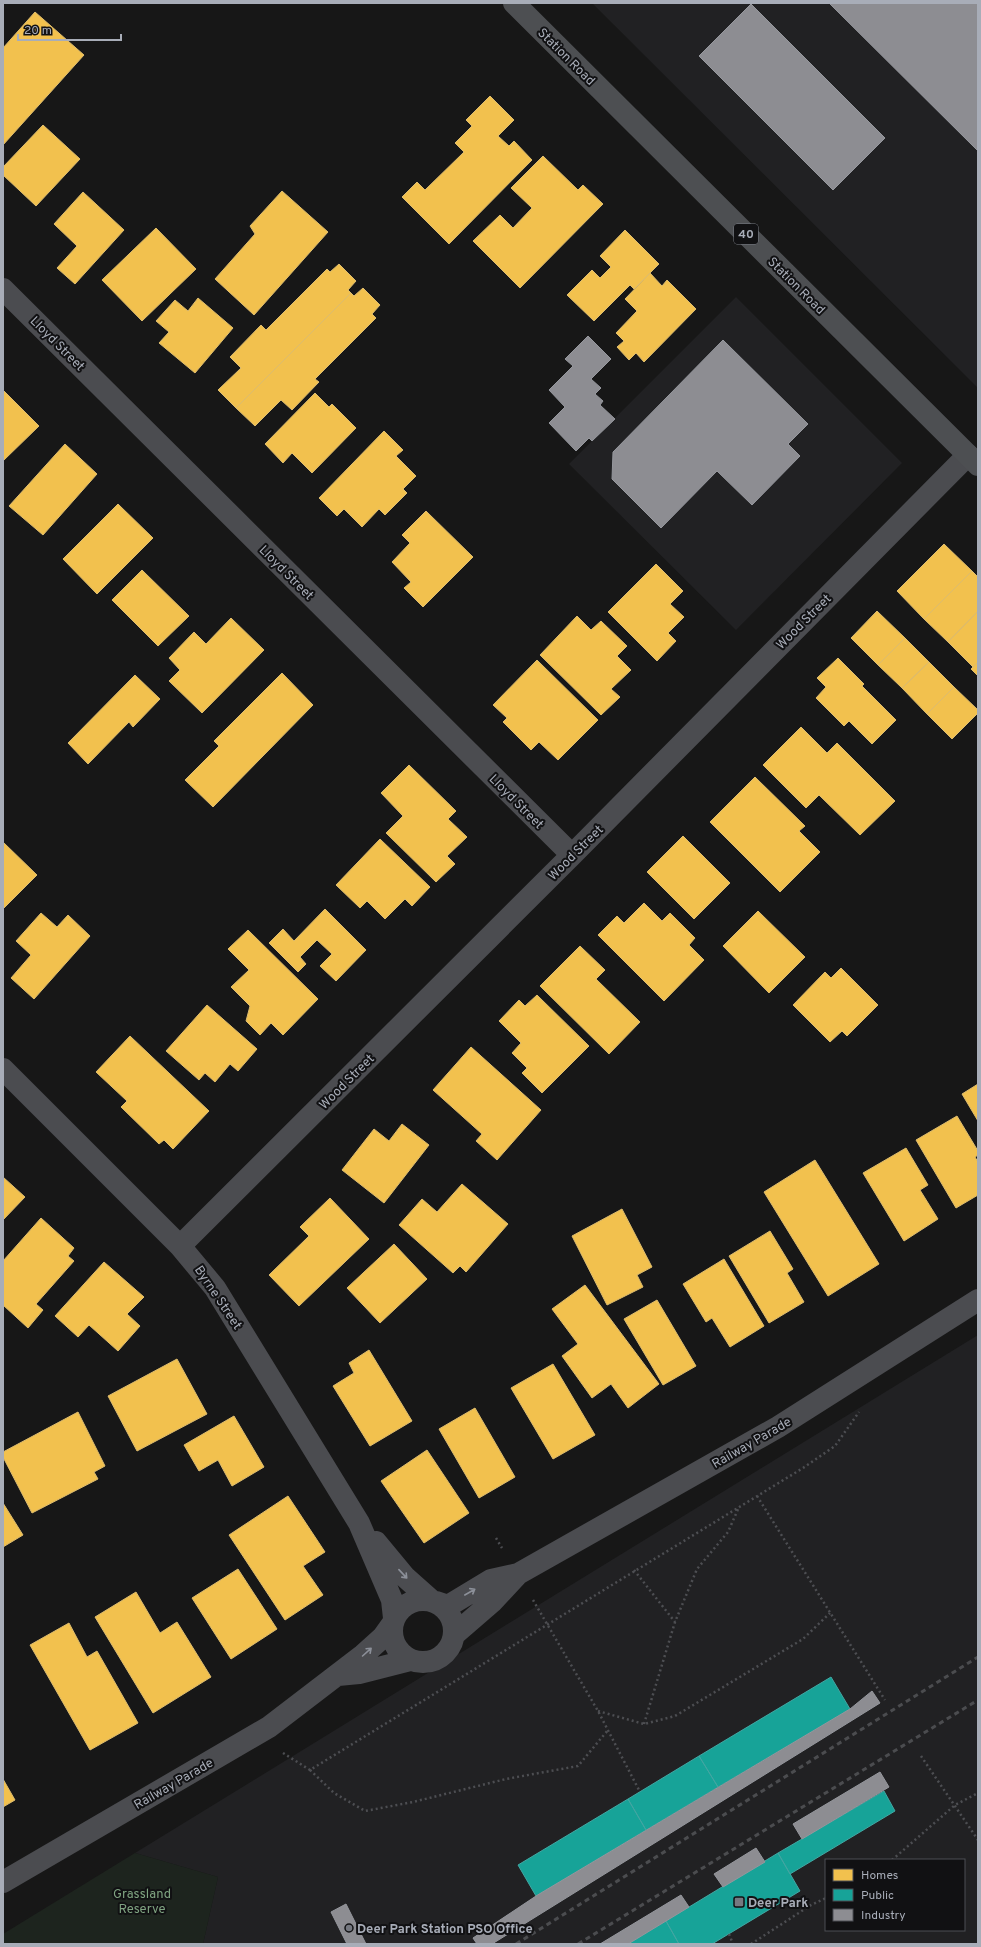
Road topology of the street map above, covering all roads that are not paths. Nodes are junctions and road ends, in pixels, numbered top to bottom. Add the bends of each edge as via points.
1 (514, 3) edge
2 (3, 289) edge
3 (973, 460) edge
4 (572, 855) junction
5 (3, 1069) edge
6 (180, 1246) junction
7 (978, 1300) edge
8 (359, 1523) junction
9 (518, 1574) junction
10 (434, 1602) junction
11 (394, 1621) junction
12 (455, 1634) junction
13 (410, 1660) junction
14 (337, 1675) junction
15 (3, 1882) edge

1 - 3 main road, Station Road / 40
2 - 4 street, Lloyd Street
3 - 4 street, Wood Street
4 - 6 street, Wood Street
5 - 6 street, Byrne Street
6 - 8 street, Byrne Street via 216,1288
7 - 9 street, Railway Parade via 778,1427
8 -> 10 street, Byrne Street via 405,1577
8 - 11 street, Byrne Street via 392,1600
10 -> 9 street, Railway Parade via 448,1606 491,1580
9 - 12 street, Railway Parade via 492,1602
10 - 11 street via 414,1601 406,1605
10 - 12 street via 448,1612
11 - 13 street via 394,1645
14 -> 11 street, Railway Parade via 384,1637
12 - 13 street via 451,1646 440,1658 423,1663
13 - 14 street, Railway Parade via 373,1670
14 - 15 street, Railway Parade via 269,1727

